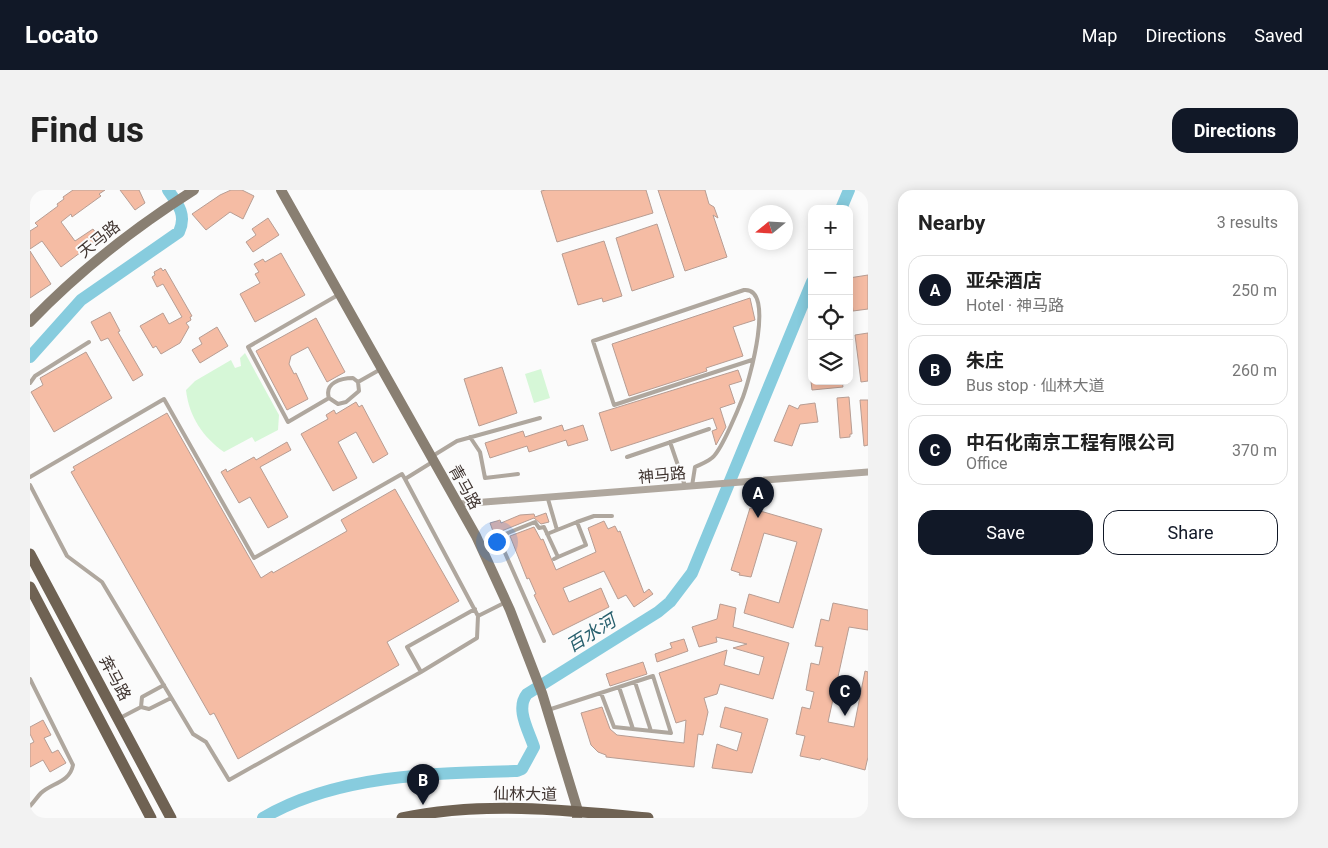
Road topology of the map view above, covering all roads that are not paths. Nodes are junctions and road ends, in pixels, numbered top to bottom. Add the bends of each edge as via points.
1 (194, 190) edge
2 (281, 190) edge
3 (339, 294) junction
4 (30, 322) edge
5 (89, 342) dead end
6 (752, 360) junction
7 (381, 369) junction
8 (358, 382) junction
9 (30, 383) edge
10 (328, 398) junction
11 (540, 418) dead end
12 (709, 429) dead end
13 (470, 437) junction
14 (670, 442) junction
15 (627, 457) dead end
16 (433, 459) junction
17 (868, 472) edge
18 (518, 474) dead end
19 (30, 477) edge
20 (405, 479) junction
21 (30, 486) edge
22 (689, 486) junction
23 (548, 498) junction
24 (459, 504) junction
25 (612, 516) dead end
26 (577, 522) junction
27 (557, 530) junction
28 (547, 534) junction
29 (30, 554) edge
30 (30, 587) edge
31 (506, 602) junction
32 (475, 609) junction
33 (478, 616) junction
34 (544, 641) dead end
35 (421, 672) junction
36 (30, 679) edge
37 (635, 682) junction
38 (164, 685) junction
39 (619, 687) junction
40 (601, 693) junction
41 (171, 698) junction
42 (141, 707) junction
43 (548, 710) junction
44 (118, 719) junction
45 (633, 729) junction
46 (651, 731) junction
47 (30, 806) edge
48 (509, 813) edge
49 (577, 815) edge
50 (151, 818) edge
51 (171, 818) edge
52 (402, 818) edge
53 (648, 818) edge

1 - 4 street, 天马路 via 96,260
2 - 3 street, 青马路
3 - 7 street, 青马路
3 - 10 lane via 248,347 288,422
5 - 9 lane via 35,376
6 - 6 lane via 761,310 756,294 748,290 593,341 614,404
6 - 22 lane via 739,406 715,455 695,467
7 - 8 lane
7 - 16 street, 青马路
8 - 10 lane via 353,378 337,381 330,386
8 - 10 lane via 359,391 346,402 338,404
11 - 13 lane
12 - 14 lane
13 - 16 lane via 456,441
13 - 18 lane via 480,452 485,478
14 - 15 lane
14 - 22 lane
16 - 20 lane
16 - 24 street, 青马路
17 - 22 street, 神马路
19 - 20 lane via 164,399 254,558 402,474
20 - 32 lane
21 - 38 lane via 68,556 102,582
22 - 23 street, 神马路
23 - 24 street, 神马路
23 - 27 lane
24 - 31 street, 青马路
25 - 26 lane via 594,516
26 - 27 lane
26 - 28 lane via 586,545 556,558
27 - 28 lane
28 - 34 lane via 544,527 539,528 535,522 498,537
29 - 44 main road, 奔马路
30 - 50 main road, 奔马路
31 - 33 lane
31 - 43 street, 青马路
32 - 33 lane
32 - 35 lane via 407,647
33 - 35 lane via 476,638
35 - 41 lane via 229,780 206,742 193,734
36 - 47 lane via 73,765 72,771 61,782 42,792
37 - 39 lane
37 - 46 lane
37 - 46 lane via 653,676 671,733
38 - 41 lane
38 - 42 lane via 142,697
39 - 40 lane
39 - 45 lane
40 - 43 lane
40 - 45 lane via 614,727
41 - 42 lane via 149,709
42 - 44 lane
43 - 49 street, 青马路
44 - 51 main road, 奔马路
45 - 46 lane
48 - 49 main road, 仙林大道
48 - 52 main road, 仙林大道 via 471,810
49 - 53 main road, 仙林大道

